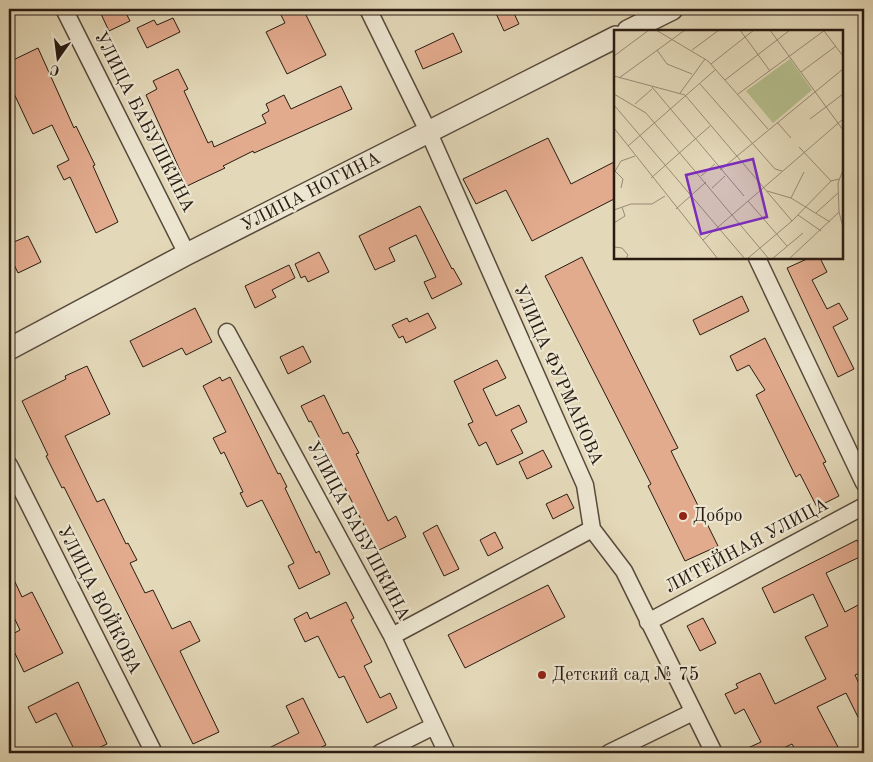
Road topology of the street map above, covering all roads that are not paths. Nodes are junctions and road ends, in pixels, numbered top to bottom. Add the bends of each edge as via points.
1 (64, 9) edge
2 (368, 9) edge
3 (672, 9) edge
4 (641, 23) edge
5 (614, 39) edge
6 (429, 133) junction
7 (187, 254) junction
8 (757, 259) edge
9 (227, 332) dead end
10 (9, 350) edge
11 (9, 465) edge
12 (864, 483) edge
13 (864, 506) edge
14 (592, 529) junction
15 (648, 622) junction
16 (392, 636) junction
17 (693, 712) junction
18 (434, 726) junction
19 (154, 753) edge
20 (380, 753) edge
21 (447, 753) edge
22 (609, 753) edge
23 (714, 753) edge

1 - 7 street, УЛИЦА БАБУШКИНА
2 - 6 street, УЛИЦА ФУРМАНОВА
3 - 4 street
5 - 6 street, УЛИЦА НОГИНА
6 - 7 street, УЛИЦА НОГИНА
6 - 14 street, УЛИЦА ФУРМАНОВА via 585,484
7 - 10 street, УЛИЦА НОГИНА
8 - 12 street
9 - 16 street, УЛИЦА БАБУШКИНА
11 - 19 street, УЛИЦА ВОЙКОВА
13 - 15 street, ЛИТЕЙНАЯ УЛИЦА
14 - 15 street, УЛИЦА ФУРМАНОВА via 624,571
14 - 16 street
15 - 17 street, УЛИЦА ФУРМАНОВА
16 - 18 street, УЛИЦА БАБУШКИНА
17 - 22 street
17 - 23 street, УЛИЦА ФУРМАНОВА
18 - 20 street
18 - 21 street, УЛИЦА БАБУШКИНА

